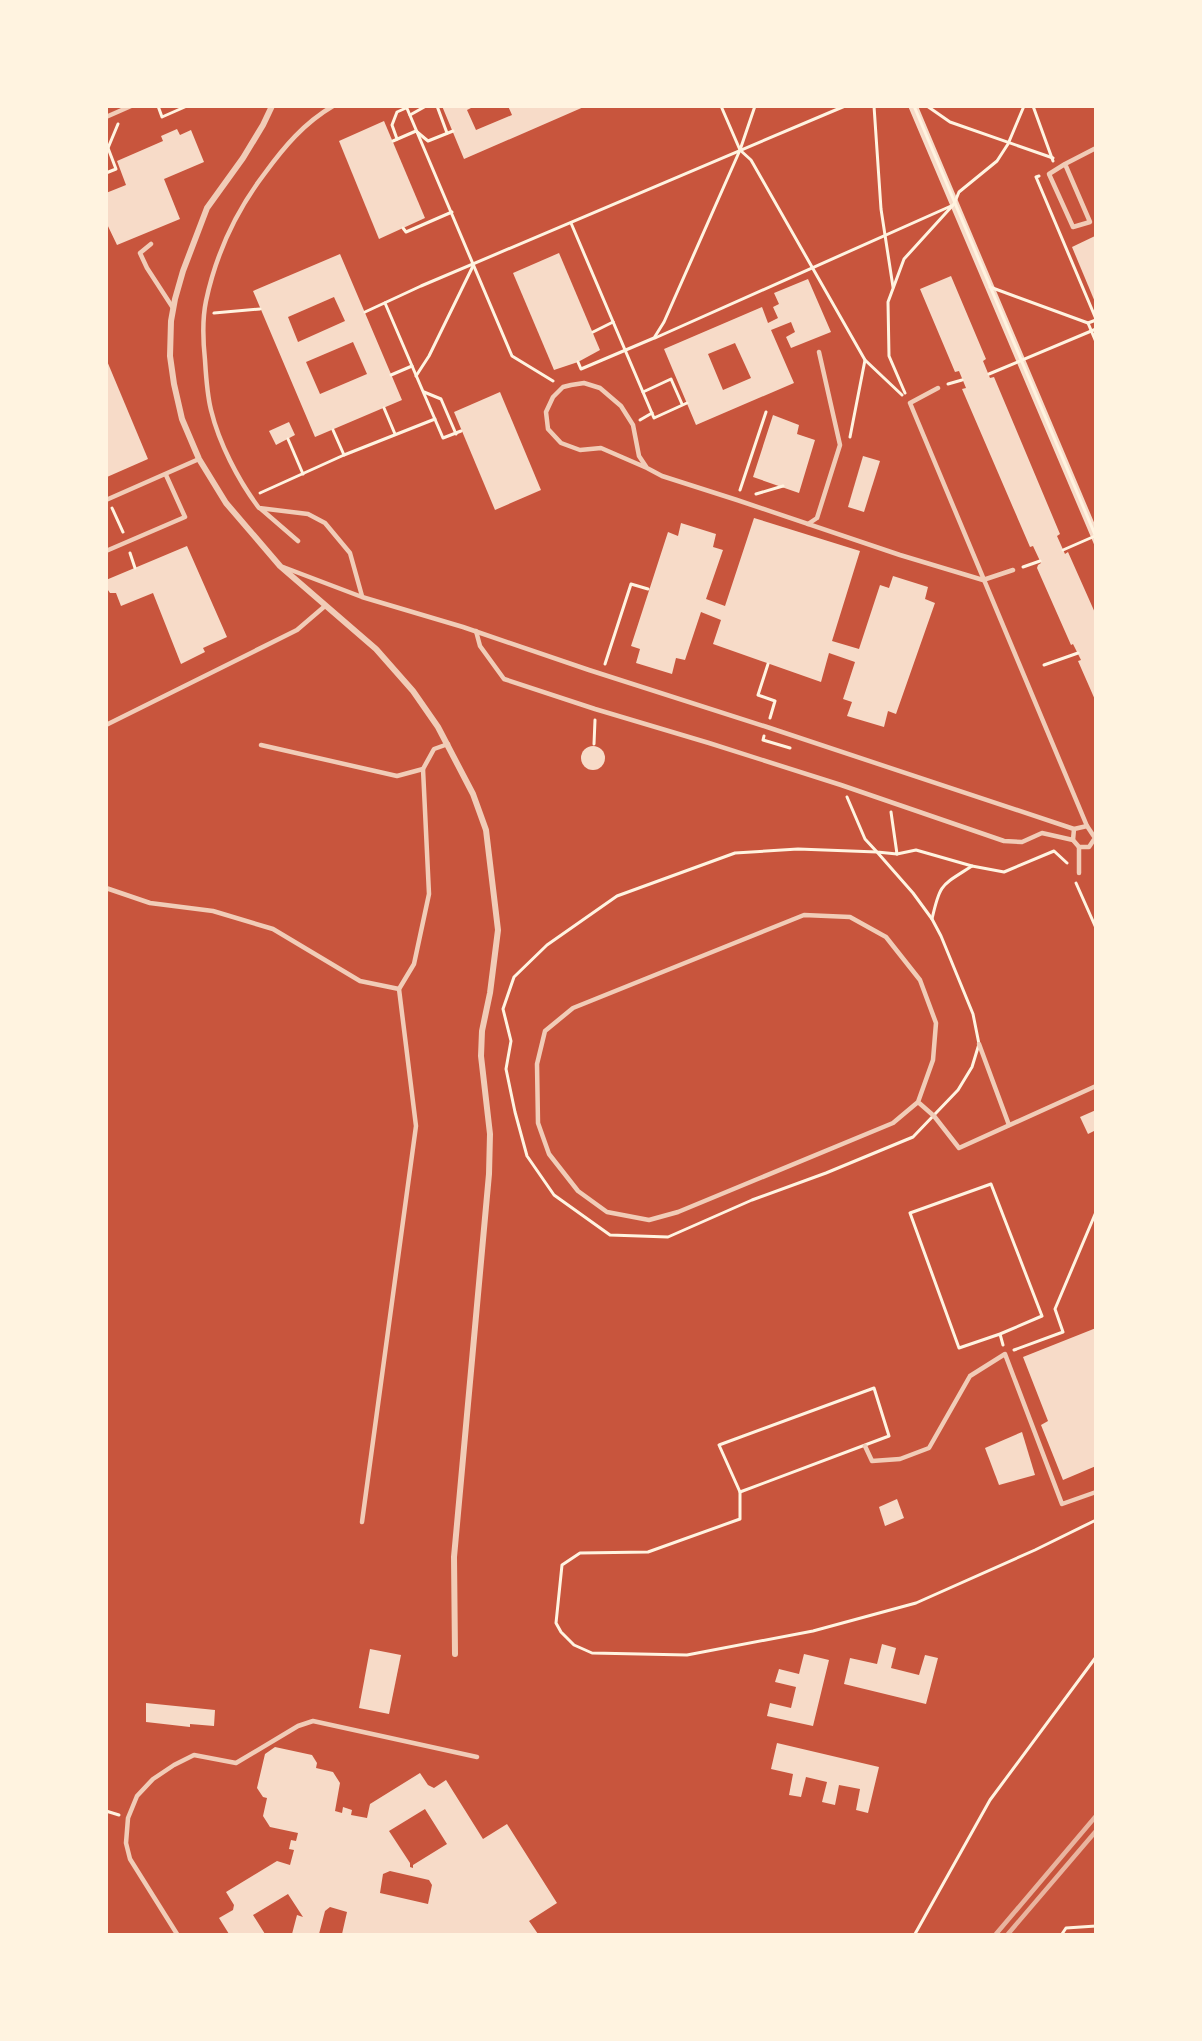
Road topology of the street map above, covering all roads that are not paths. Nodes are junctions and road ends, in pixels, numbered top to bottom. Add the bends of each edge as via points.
1 (132, 106) edge
2 (272, 106) edge
3 (333, 106) edge
4 (106, 117) edge
5 (1095, 148) edge
6 (1065, 164) junction
7 (151, 244) dead end
8 (173, 308) junction
9 (819, 351) dead end
10 (938, 388) road end
11 (199, 459) junction
12 (647, 468) junction
13 (166, 475) junction
14 (106, 500) edge
15 (259, 508) junction
16 (808, 524) junction
17 (298, 541) dead end
18 (106, 551) edge
19 (280, 566) junction
20 (1013, 570) road end
21 (983, 580) junction
22 (362, 597) junction
23 (325, 606) junction
24 (476, 631) junction
25 (106, 725) edge
26 (448, 744) junction
27 (261, 745) dead end
28 (423, 769) junction
29 (1087, 826) junction
30 (1074, 829) junction
31 (1095, 838) edge
32 (1073, 840) junction
33 (1079, 847) junction
34 (1079, 873) dead end
35 (106, 888) edge
36 (399, 989) junction
37 (979, 1044) road end
38 (1095, 1086) edge
39 (918, 1102) junction
40 (1009, 1125) junction
41 (865, 1446) road end
42 (1095, 1492) edge
43 (362, 1522) dead end
44 (455, 1654) dead end
45 (477, 1757) dead end
46 (177, 1935) edge

1 - 4 lane
2 - 8 street via 243,158 207,208
3 - 15 lane via 315,117 285,146 253,189 224,241 206,301 203,343 211,409 230,459
5 - 6 lane
6 - 6 lane via 1090,222 1072,228 1049,174
7 - 8 lane via 140,253
8 - 11 street via 170,356 174,384 182,419
9 - 16 lane via 840,445 817,518
10 - 21 lane via 910,403
11 - 13 lane
11 - 19 street via 226,503
12 - 12 lane via 601,448 580,450 561,443 548,429 546,412 553,397 562,387 584,383 600,388 621,406 633,425 639,456
12 - 16 lane
13 - 14 lane
13 - 18 lane via 185,517
15 - 17 lane
15 - 22 lane via 308,514 325,523 350,553
16 - 21 lane
19 - 22 lane
19 - 23 street
20 - 21 lane
21 - 29 lane
22 - 24 lane
23 - 25 lane via 297,630
23 - 26 street via 401,677
24 - 30 lane
24 - 32 lane via 480,646 504,679 841,785 1004,841 1022,842 1042,833
26 - 28 lane via 434,749
26 - 44 street via 486,830 498,930 482,1031 489,1174 454,1557
27 - 28 lane via 397,776
28 - 36 lane via 429,894 414,964
29 - 30 lane
29 - 31 lane
30 - 32 lane
31 - 33 lane via 1089,847
32 - 33 lane
33 - 34 lane
35 - 36 lane via 150,903 213,911 273,929 360,981
36 - 43 lane via 416,1126
37 - 40 lane
38 - 40 lane
39 - 39 lane via 933,1060 936,1023 932,1012 920,980 886,937 850,917 804,915 573,1008 545,1030 537,1064 538,1123 549,1154 578,1191 607,1212 649,1220 678,1212 893,1123
39 - 40 lane via 959,1148
41 - 42 lane via 872,1461 900,1459 929,1448 970,1376 1005,1354 1062,1504
45 - 46 lane via 313,1721 236,1763 194,1755 174,1765 137,1796 128,1818 126,1843 130,1859

